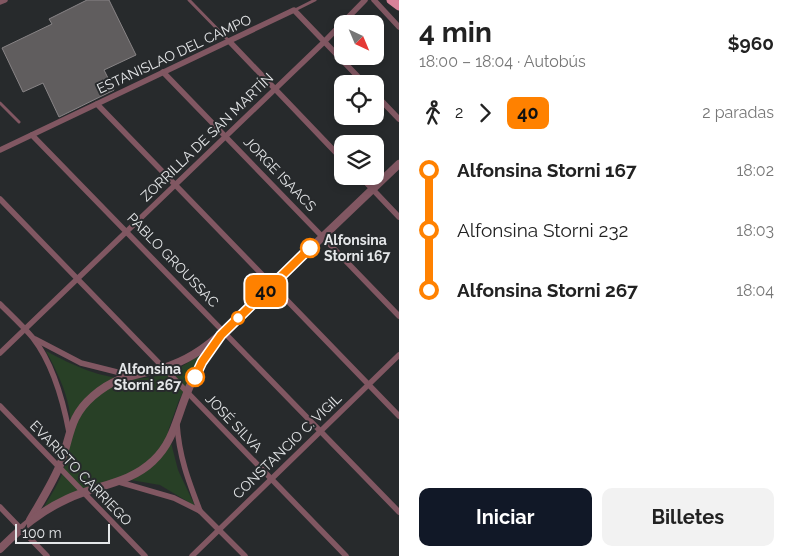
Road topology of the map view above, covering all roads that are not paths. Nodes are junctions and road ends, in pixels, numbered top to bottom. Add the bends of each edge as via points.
1 (6, 0) edge
2 (189, 0) edge
3 (315, 0) edge
4 (365, 0) edge
5 (374, 0) edge
6 (391, 0) edge
7 (0, 2) edge
8 (399, 6) edge
9 (294, 10) junction
10 (399, 27) edge
11 (230, 42) junction
12 (324, 42) junction
13 (163, 72) junction
14 (356, 75) edge
15 (275, 89) junction
16 (0, 103) edge
17 (384, 103) edge
18 (97, 104) junction
19 (399, 119) edge
20 (19, 122) dead end
21 (32, 134) junction
22 (226, 136) junction
23 (0, 150) edge
24 (334, 151) edge
25 (399, 164) edge
26 (176, 184) junction
27 (368, 185) edge
28 (372, 189) junction
29 (0, 199) edge
30 (399, 217) edge
31 (127, 231) junction
32 (322, 236) junction
33 (77, 279) junction
34 (273, 284) junction
35 (0, 304) edge
36 (399, 316) edge
37 (25, 329) junction
38 (222, 333) junction
39 (33, 338) junction
40 (0, 353) edge
41 (399, 354) edge
42 (164, 368) junction
43 (129, 375) junction
44 (368, 384) junction
45 (187, 392) junction
46 (0, 406) edge
47 (399, 416) edge
48 (177, 423) junction
49 (321, 431) junction
50 (69, 432) junction
51 (58, 468) junction
52 (271, 479) junction
53 (119, 482) junction
54 (83, 493) junction
55 (0, 507) edge
56 (200, 510) junction
57 (399, 512) edge
58 (30, 520) junction
59 (21, 529) junction
60 (219, 530) junction
61 (0, 548) edge
62 (47, 556) edge
63 (145, 556) edge
64 (192, 556) edge
65 (245, 556) edge
66 (346, 556) edge

1 - 7 street
2 - 11 lane
3 - 9 lane
4 - 12 street, ZORRILLA DE SAN MARTÍN
5 - 10 street
6 - 8 main road
9 - 11 street, ESTANISLAO DEL CAMPO
9 - 12 street
11 - 13 street, ESTANISLAO DEL CAMPO
11 - 15 street
12 - 14 street
12 - 15 street, ZORRILLA DE SAN MARTÍN
13 - 18 street, ESTANISLAO DEL CAMPO
13 - 22 street, JORGE ISAACS
15 - 22 street, ZORRILLA DE SAN MARTÍN
15 - 24 street
16 - 20 lane
17 - 19 street
18 - 21 street, ESTANISLAO DEL CAMPO
18 - 26 street
21 - 23 street, ESTANISLAO DEL CAMPO
21 - 31 street, PABLO GROUSSAC
22 - 26 street, ZORRILLA DE SAN MARTÍN
22 - 32 street, JORGE ISAACS
25 - 28 street
26 - 31 street, ZORRILLA DE SAN MARTÍN
26 - 34 street
27 - 28 street
28 - 30 street
28 - 32 street
29 - 33 street, JOSÉ SILVA
31 - 33 street, ZORRILLA DE SAN MARTÍN
31 - 38 street, PABLO GROUSSAC
32 - 34 street
32 - 36 street, JORGE ISAACS
33 - 37 street, ZORRILLA DE SAN MARTÍN
33 - 42 street, JOSÉ SILVA
34 - 38 street
34 - 44 street
35 - 37 street
37 - 39 street
37 - 40 street, ZORRILLA DE SAN MARTÍN
38 - 42 street via 198,352
38 - 45 street
38 - 49 street, PABLO GROUSSAC
39 - 43 street via 81,363
39 - 50 street via 56,384
41 - 44 street, CONSTANCIO C. VIGIL
42 - 43 street
42 - 45 street, JOSÉ SILVA
43 - 50 street via 94,395 79,411
44 - 47 street
44 - 49 street, CONSTANCIO C. VIGIL
45 - 48 street
45 - 52 street, JOSÉ SILVA
46 - 51 street, EVARISTO CARRIEGO
48 - 53 street via 165,448 153,461 140,472
48 - 56 street via 182,464
49 - 52 street, CONSTANCIO C. VIGIL
49 - 57 street, PABLO GROUSSAC
50 - 51 street
51 - 54 street, EVARISTO CARRIEGO
51 - 58 street
52 - 60 street, CONSTANCIO C. VIGIL
52 - 66 street, JOSÉ SILVA
53 - 54 street
53 - 56 street via 174,498
54 - 58 street
54 - 63 street, EVARISTO CARRIEGO
55 - 59 street
56 - 60 street
58 - 59 street
59 - 61 street
59 - 62 street
60 - 64 street, CONSTANCIO C. VIGIL
60 - 65 street

